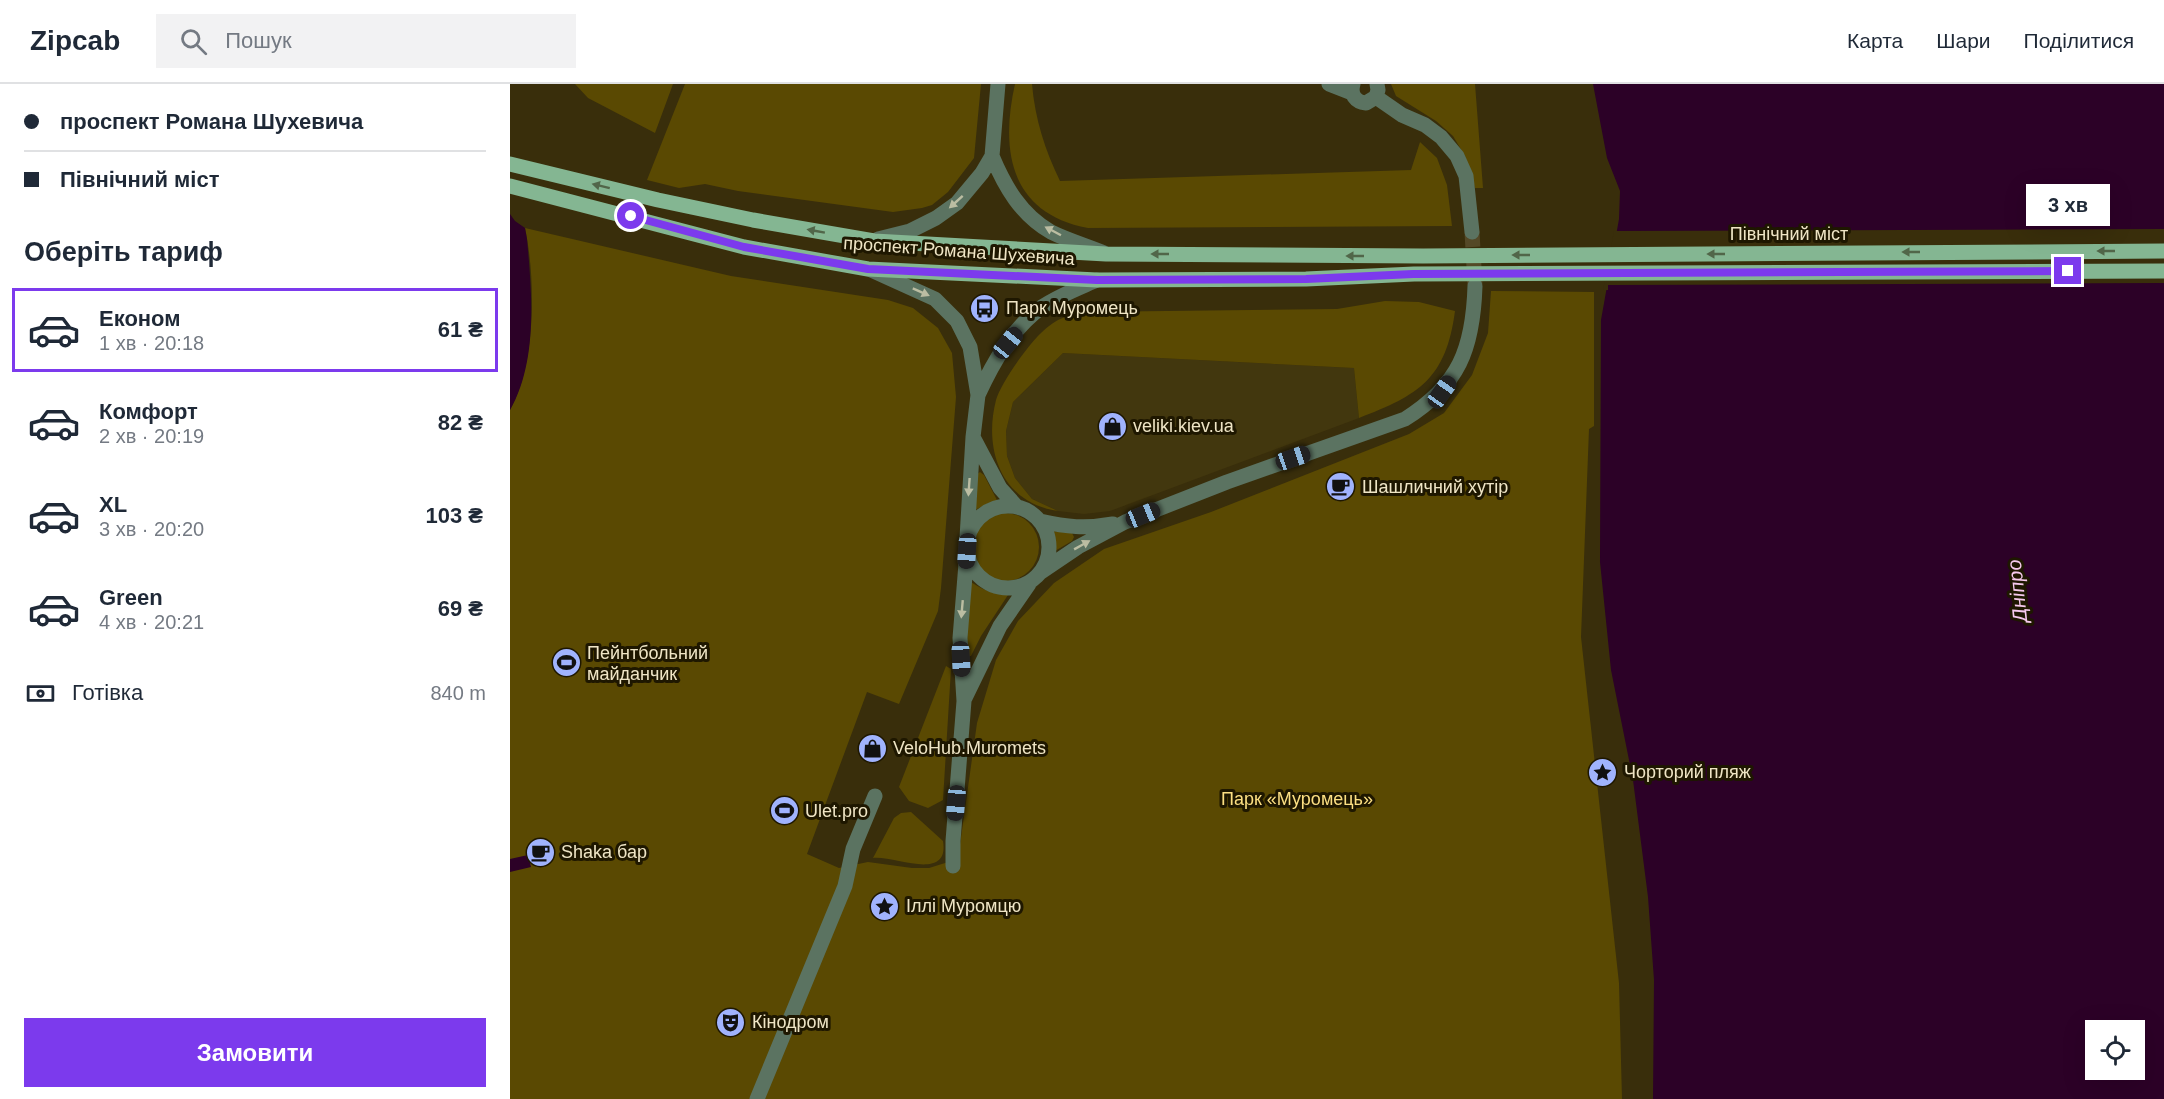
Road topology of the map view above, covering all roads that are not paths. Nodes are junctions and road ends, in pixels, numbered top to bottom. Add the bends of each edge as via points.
1 (998, 84) edge
2 (1329, 84) edge
3 (1353, 88) edge
4 (1376, 91) edge
5 (992, 156) junction
6 (510, 164) edge
7 (510, 186) edge
8 (1472, 232) tunnel mouth
9 (874, 241) junction
10 (2164, 250) edge
11 (1106, 254) junction
12 (1413, 256) joint
13 (868, 269) junction
14 (2164, 271) edge
15 (1097, 280) junction
16 (1474, 286) tunnel mouth
17 (978, 395) junction
18 (973, 437) junction
19 (1017, 507) junction
20 (1040, 521) junction
21 (1125, 522) junction
22 (967, 544) junction
23 (1041, 572) junction
24 (1029, 584) junction
25 (964, 701) junction
26 (875, 796) dead end
27 (953, 866) dead end
28 (756, 1099) edge

1 - 5 street
2 - 3 street
3 - 4 street via 1356,99 1363,102 1370,102
4 - 8 street via 1402,115 1441,137 1457,156 1466,176
5 -> 9 street via 957,203 910,231
11 -> 5 street via 1052,232 1030,216 1014,200
9 -> 6 main road, проспект Романа Шухевича via 658,200
7 - 13 main road, проспект Романа Шухевича via 744,247
9 - 11 main road, проспект Романа Шухевича
10 -> 12 main road, Північний міст
12 -> 11 main road, проспект Романа Шухевича
13 - 15 main road, проспект Романа Шухевича
13 -> 17 street via 935,298 957,321 970,347
14 - 15 main road, проспект Романа Шухевича via 1413,274
15 - 17 street via 1043,306 1028,319 990,370
16 - 21 street via 1474,317 1468,343 1458,368 1442,392 1426,406 1405,419
17 - 18 street
18 - 19 street via 1000,488
18 -> 22 street
19 - 20 street
19 - 22 street via 992,509 981,516 972,526
20 - 21 street via 1088,528
20 - 23 street via 1050,546
23 -> 21 street
22 - 24 street via 973,569 987,583 1000,588
22 -> 25 street via 960,638
23 - 24 street
24 - 25 street via 1000,626
25 - 27 street
26 - 28 street via 853,849 845,886

